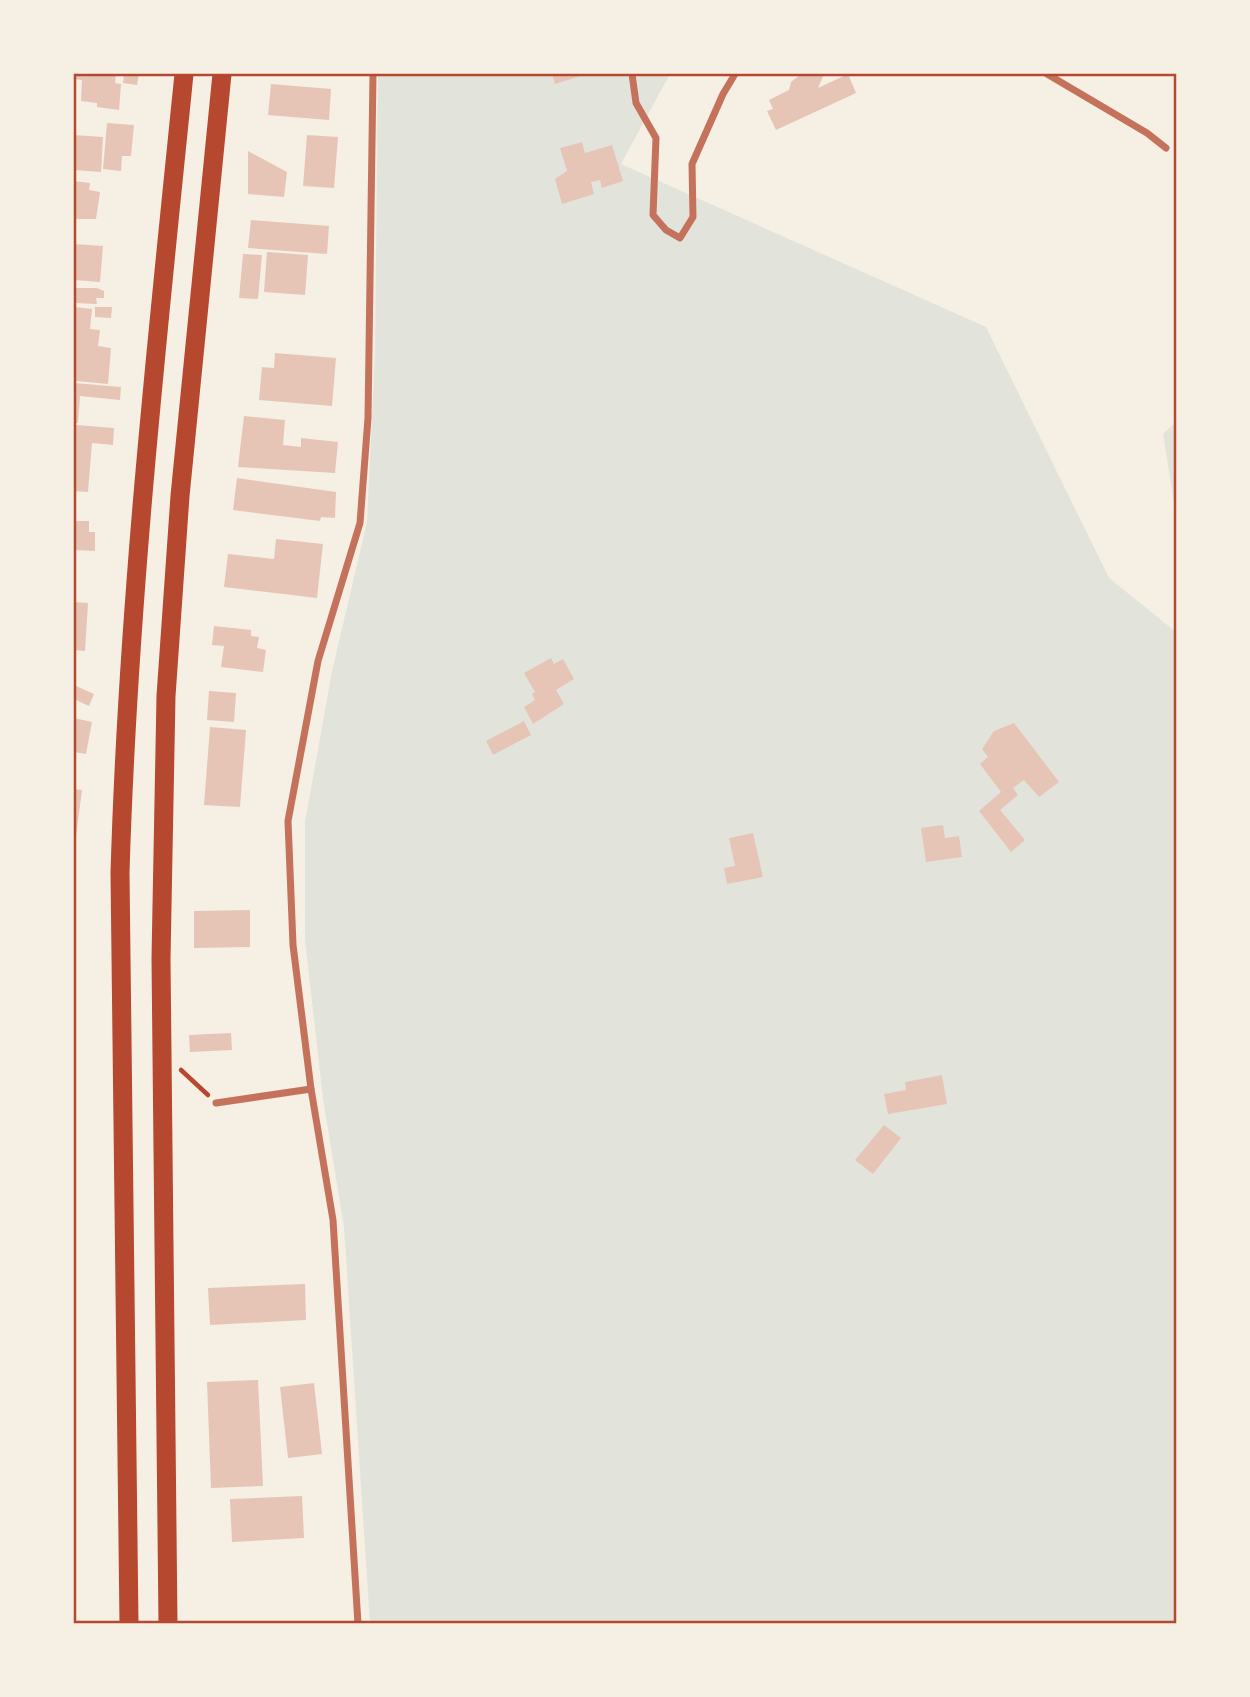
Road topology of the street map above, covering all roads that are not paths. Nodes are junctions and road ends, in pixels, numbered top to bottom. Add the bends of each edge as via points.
1 (184, 74) edge
2 (222, 74) edge
3 (632, 74) edge
4 (735, 74) edge
5 (1047, 74) edge
6 (374, 76) edge
7 (1166, 148) dead end
8 (311, 1089) junction
9 (216, 1103) dead end
10 (129, 1623) edge
11 (169, 1623) edge
12 (358, 1623) edge

1 - 10 highway via 134,570 122,784
2 - 11 highway via 180,496 166,696 161,959
3 - 4 street via 636,103 656,138 653,215 680,238 693,217 692,163
5 - 7 street
6 - 8 street via 368,418 360,523 318,661 288,821 293,944
8 - 9 street
8 - 12 street via 333,1220

